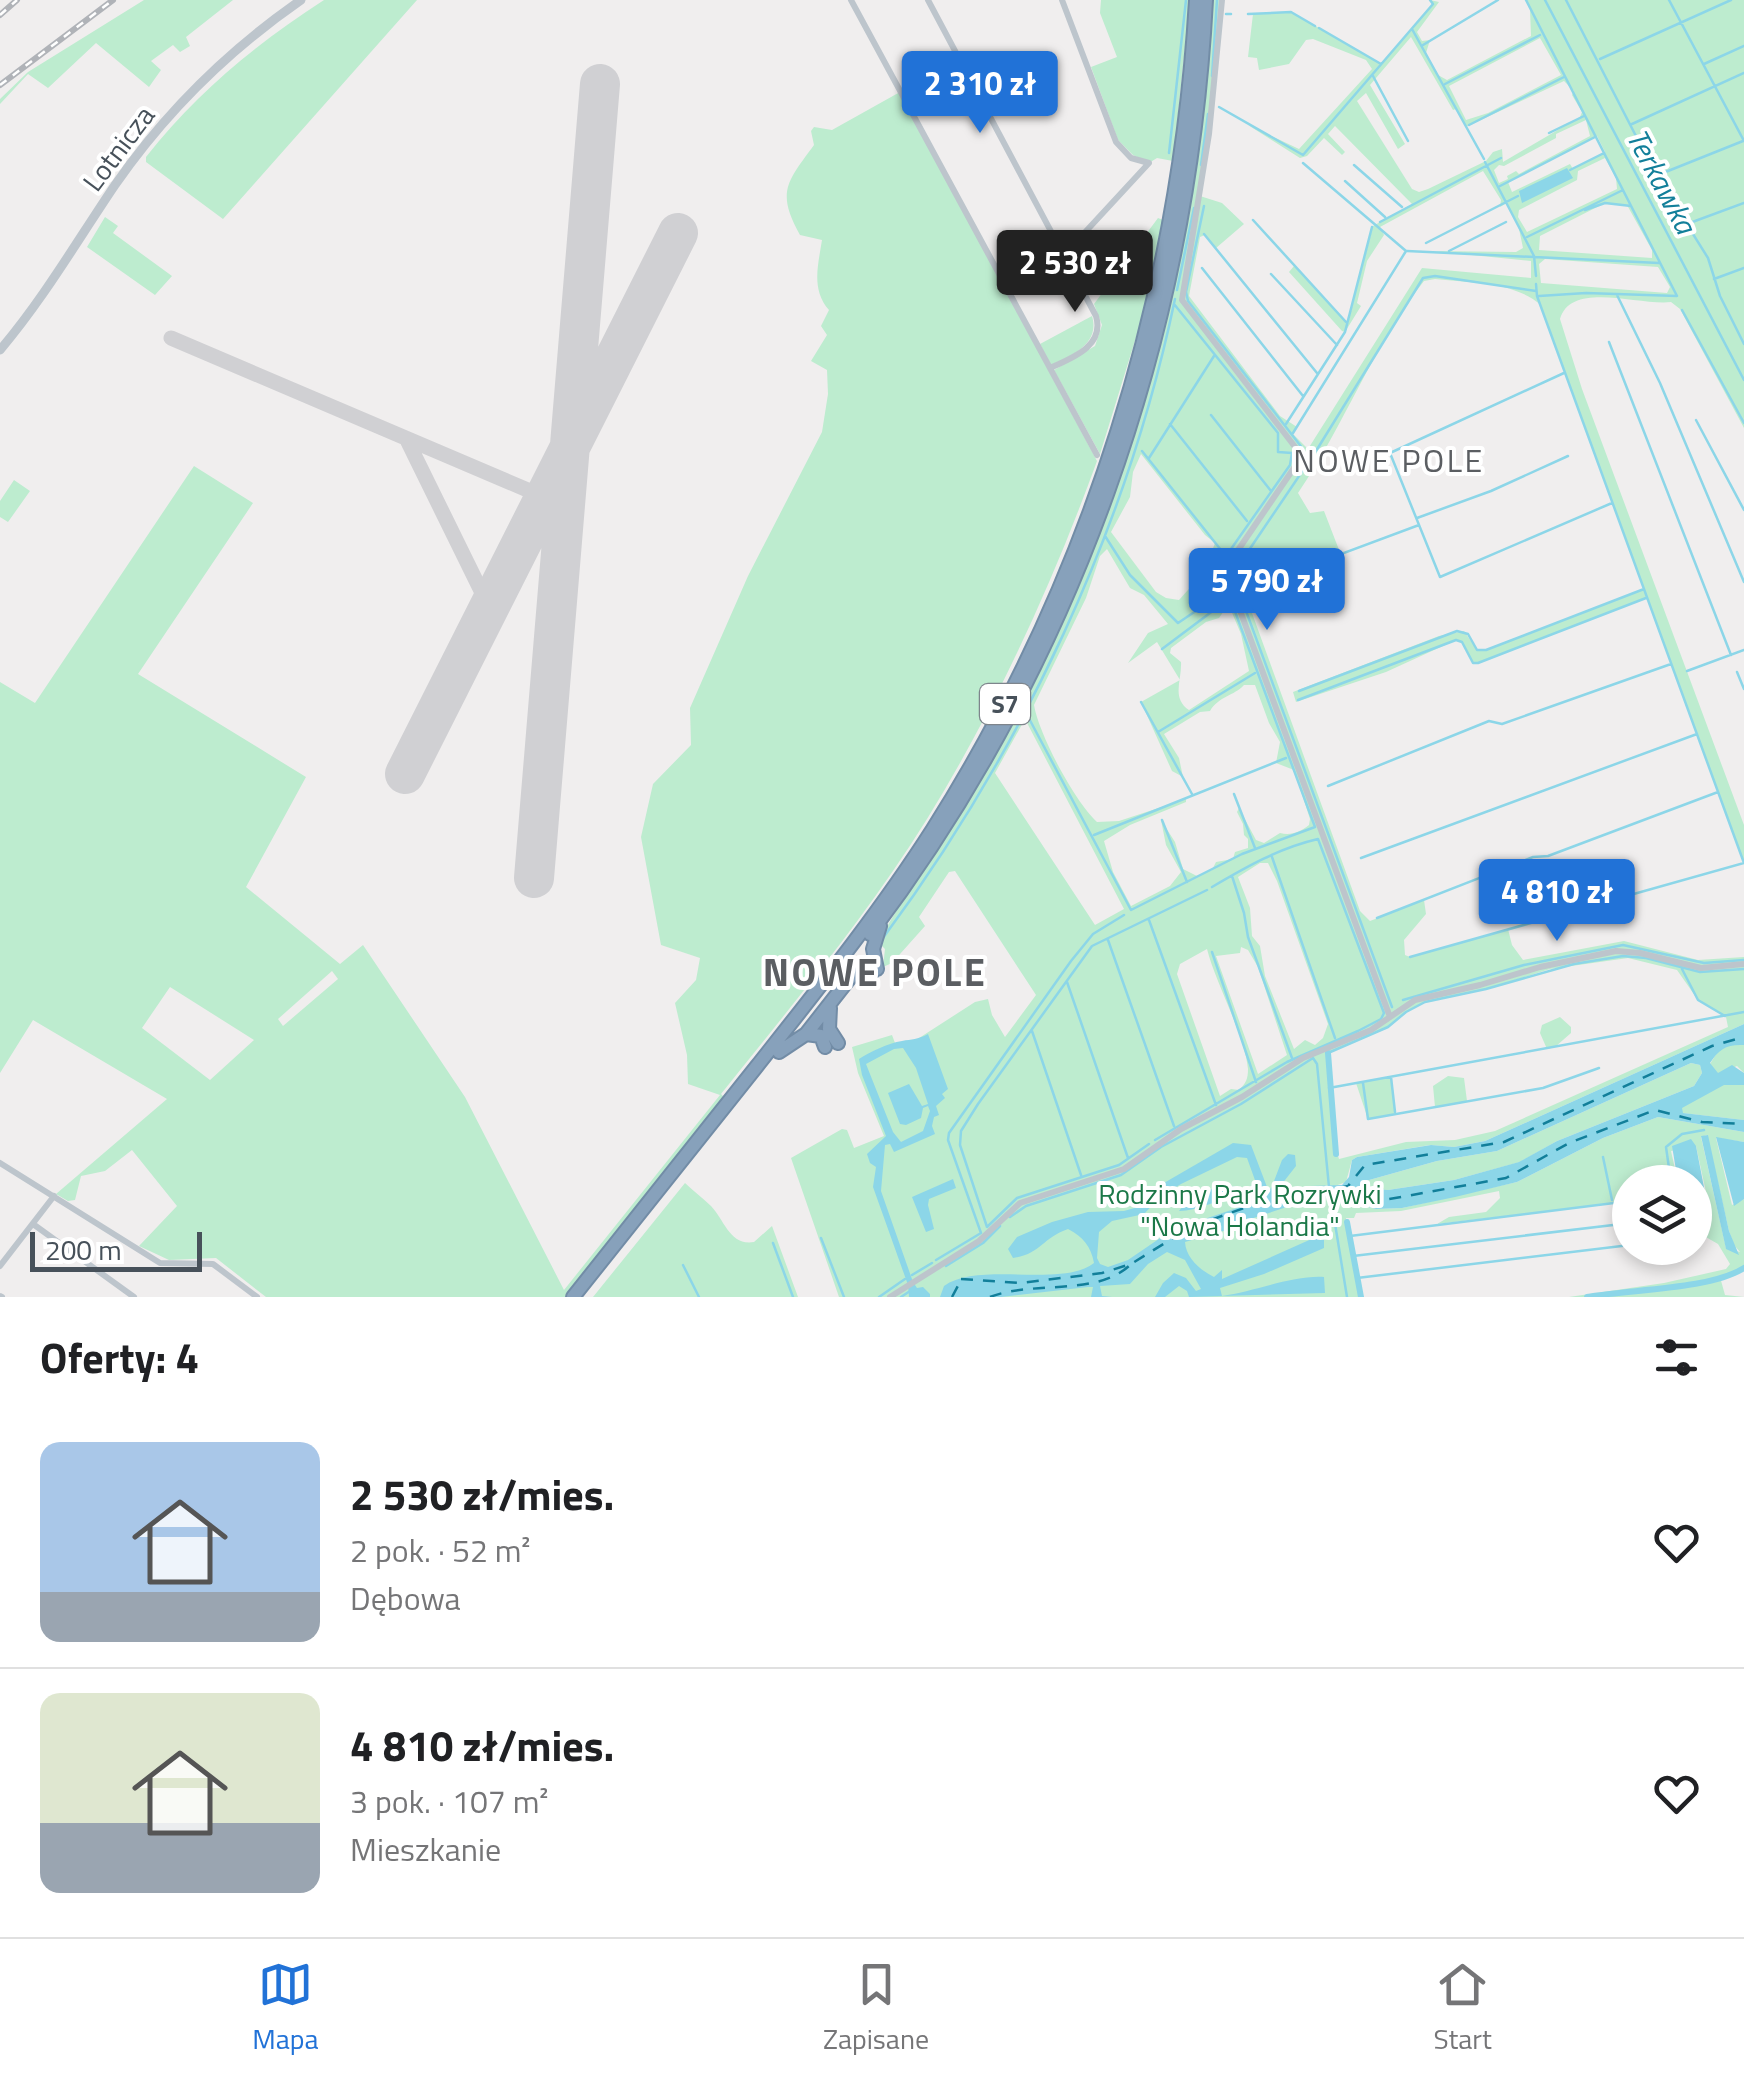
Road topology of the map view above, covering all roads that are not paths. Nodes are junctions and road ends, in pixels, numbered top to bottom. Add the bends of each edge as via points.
1 (301, 0) edge
2 (851, 0) edge
3 (928, 0) edge
4 (1062, 0) edge
5 (1196, 0) edge
6 (1206, 0) edge
7 (1222, 0) edge
8 (1064, 255) junction
9 (0, 350) edge
10 (1050, 368) junction
11 (1097, 455) dead end
12 (888, 910) junction
13 (873, 949) junction
14 (1744, 964) edge
15 (854, 974) junction
16 (833, 1001) junction
17 (1390, 1017) junction
18 (806, 1034) junction
19 (779, 1052) junction
20 (0, 1163) edge
21 (54, 1196) junction
22 (33, 1224) junction
23 (0, 1266) edge
24 (134, 1297) edge
25 (257, 1297) edge
26 (573, 1297) edge
27 (584, 1297) edge
28 (890, 1297) edge

1 - 9 street, Lotnicza via 236,50 160,128
2 - 10 street
3 - 8 street
4 - 8 street via 1116,142 1149,163
5 - 26 highway, S7 via 1180,168 1146,334 1090,514 1030,654 954,795 880,906
6 - 12 highway, S7 via 1176,246 1149,363 1106,497 1022,691 962,799
7 - 17 street via 1182,300 1298,452 1298,462 1234,556 1228,578
8 - 10 street via 1098,332 1088,347
10 - 11 street
12 - 13 highway
12 - 19 highway, S7
13 - 15 highway
13 - 15 highway via 874,971
14 - 17 street via 1701,968 1640,952 1610,952 1430,996
15 - 16 highway
16 - 18 highway
16 - 18 highway via 831,1045
17 - 28 street via 1292,1064 1124,1169 1020,1203 972,1246
18 - 19 highway
19 - 27 highway, S7
20 - 21 street
21 - 22 street
21 - 25 street via 160,1263 213,1264
22 - 23 street
22 - 24 street

